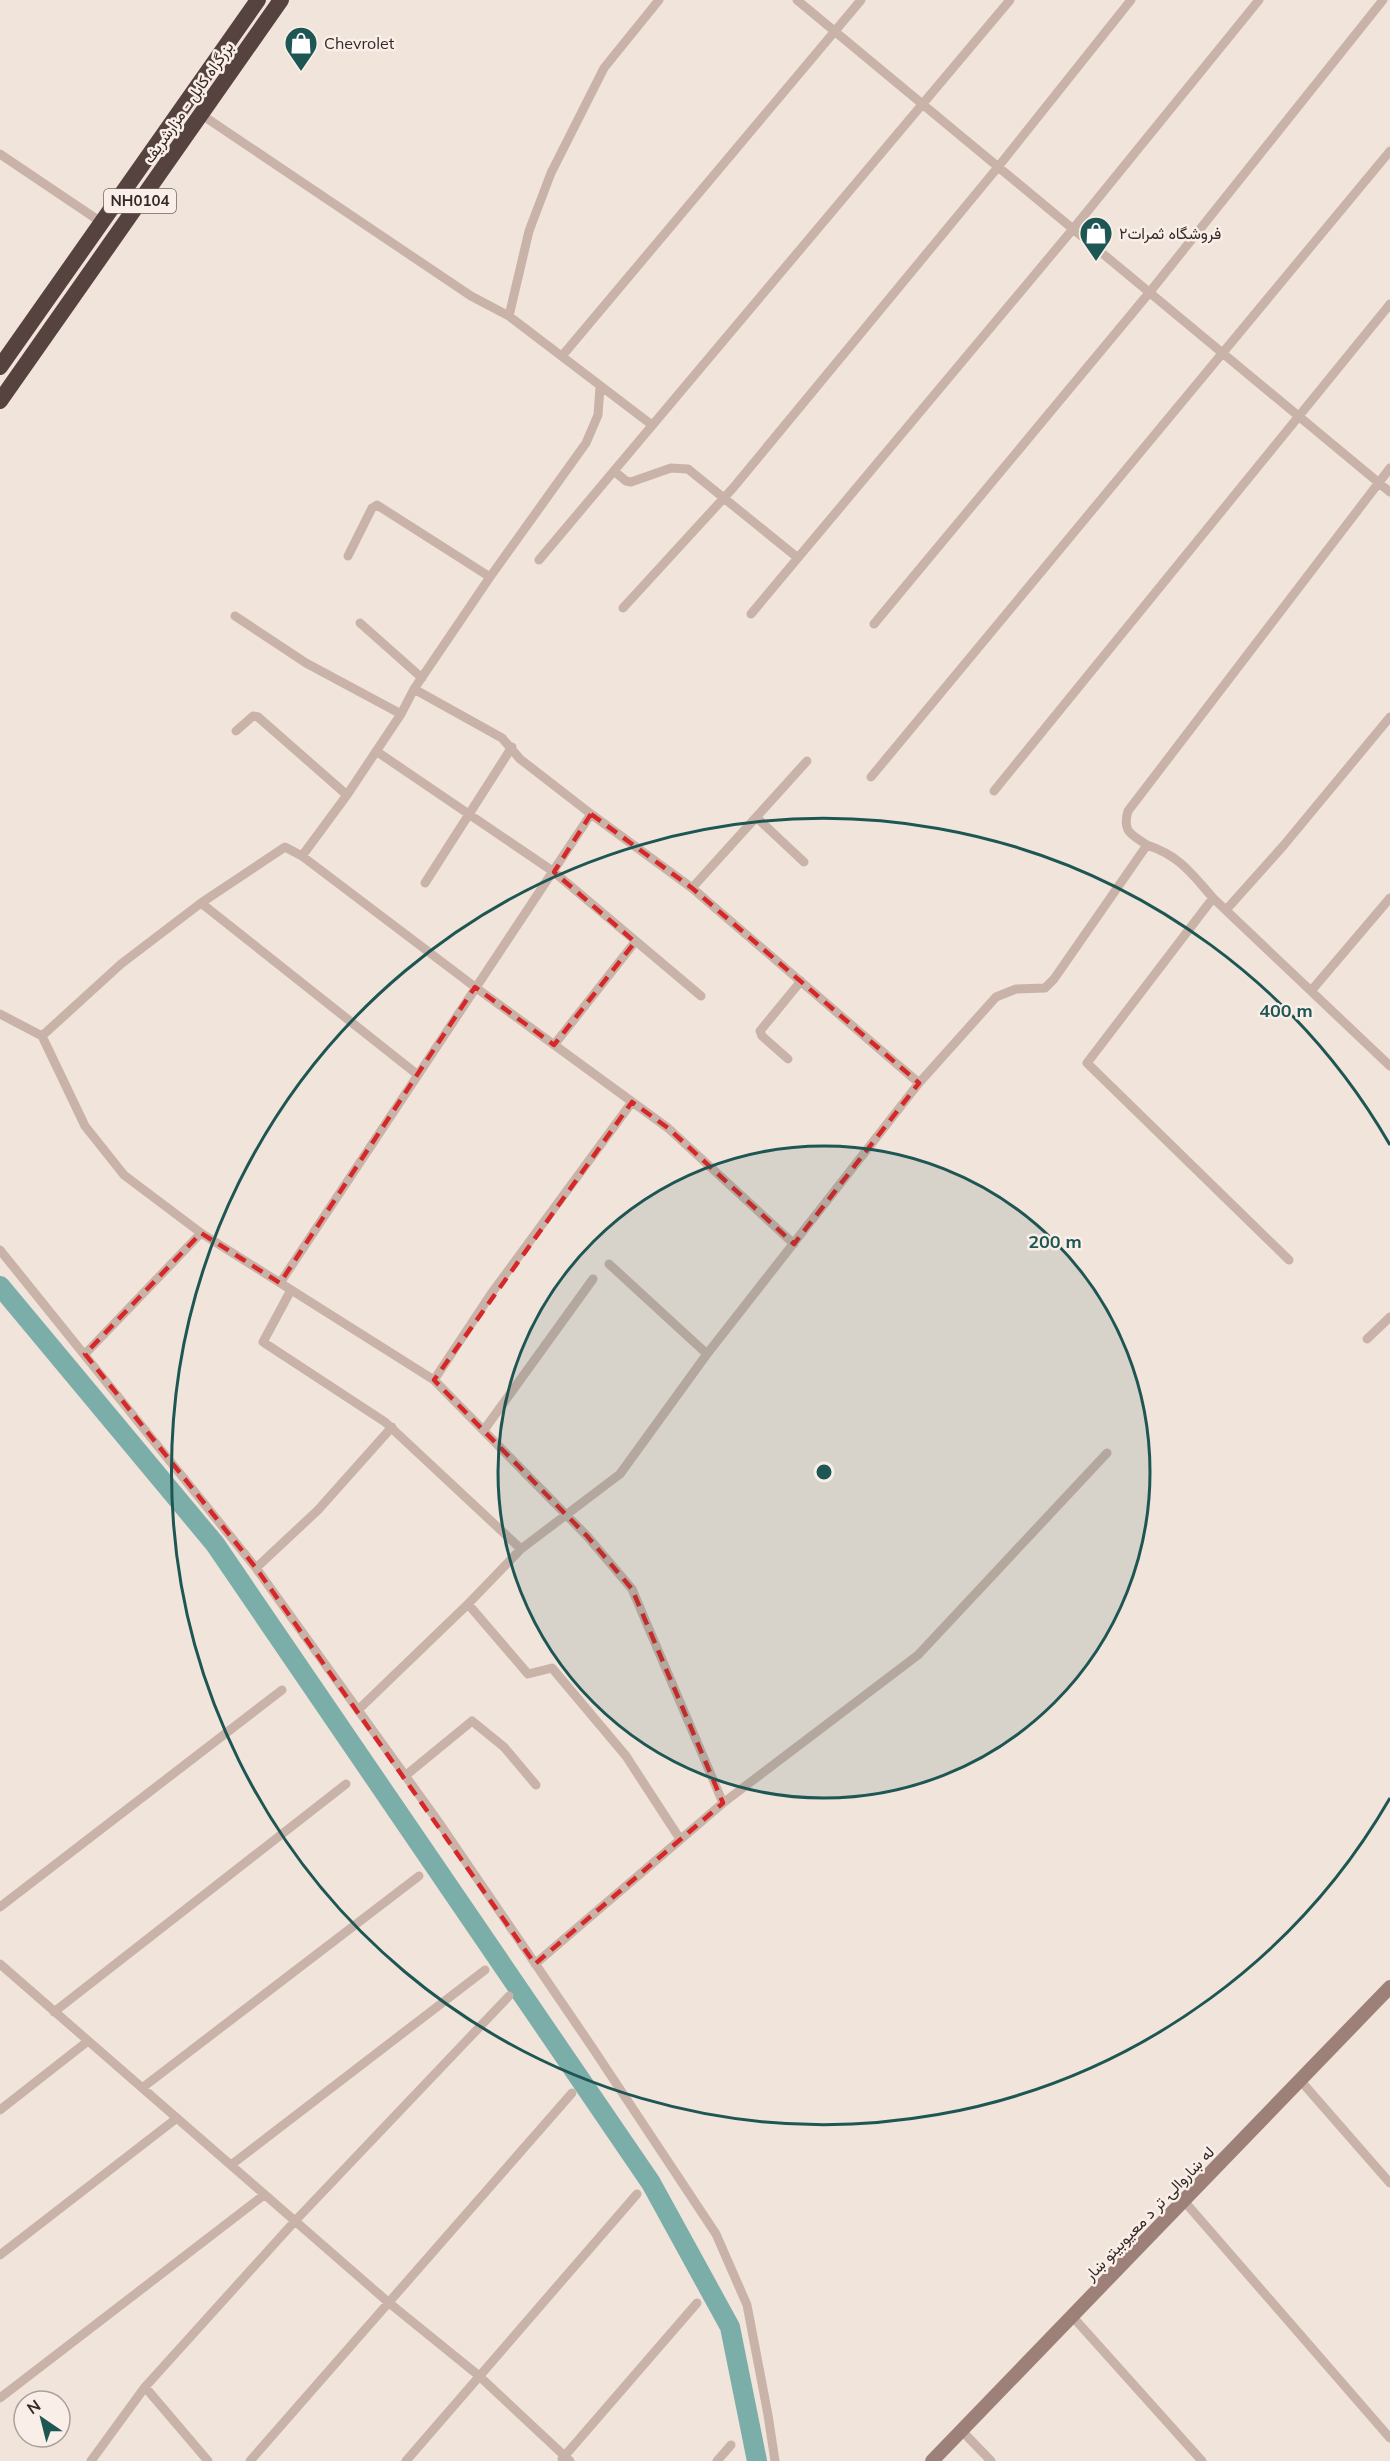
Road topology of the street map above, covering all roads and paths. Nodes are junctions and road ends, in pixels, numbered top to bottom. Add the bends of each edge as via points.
1 (258, 0) edge
2 (281, 0) edge
3 (659, 0) edge
4 (797, 0) edge
5 (861, 0) edge
6 (1011, 0) edge
7 (1131, 0) edge
8 (1259, 0) edge
9 (1383, 0) edge
10 (835, 32) junction
11 (185, 103) junction
12 (922, 104) junction
13 (201, 114) junction
14 (1390, 151) edge
15 (0, 154) edge
16 (998, 167) junction
17 (101, 222) junction
18 (1073, 229) junction
19 (1149, 292) junction
20 (1390, 304) edge
21 (509, 316) junction
22 (1223, 354) junction
23 (562, 356) junction
24 (0, 367) edge
25 (600, 387) junction
26 (0, 401) edge
27 (1299, 417) junction
28 (652, 424) junction
29 (1390, 468) edge
30 (614, 471) junction
31 (1378, 483) junction
32 (1390, 492) edge
33 (724, 497) junction
34 (348, 556) dead end
35 (798, 558) junction
36 (539, 560) dead end
37 (489, 577) junction
38 (623, 608) dead end
39 (751, 614) dead end
40 (235, 616) dead end
41 (360, 623) dead end
42 (874, 624) dead end
43 (422, 678) junction
44 (414, 689) junction
45 (401, 714) junction
46 (1390, 717) edge
47 (236, 731) dead end
48 (512, 747) junction
49 (376, 751) junction
50 (807, 761) dead end
51 (872, 777) dead end
52 (994, 791) dead end
53 (347, 795) junction
54 (470, 814) junction
55 (591, 814) junction
56 (756, 818) junction
57 (1147, 845) junction
58 (302, 856) junction
59 (804, 862) dead end
60 (554, 873) junction
61 (425, 883) dead end
62 (692, 888) junction
63 (1214, 898) junction
64 (1390, 898) edge
65 (201, 903) junction
66 (1226, 910) junction
67 (636, 942) junction
68 (801, 981) junction
69 (475, 987) junction
70 (1311, 991) junction
71 (701, 996) dead end
72 (0, 1014) edge
73 (42, 1036) junction
74 (554, 1045) junction
75 (788, 1059) dead end
76 (1390, 1066) edge
77 (418, 1075) junction
78 (920, 1083) junction
79 (632, 1102) junction
80 (201, 1233) junction
81 (794, 1244) junction
82 (0, 1250) edge
83 (1289, 1260) dead end
84 (609, 1264) dead end
85 (593, 1279) dead end
86 (280, 1283) junction
87 (291, 1290) junction
88 (1390, 1317) edge
89 (1367, 1339) dead end
90 (85, 1354) junction
91 (706, 1354) junction
92 (434, 1380) junction
93 (392, 1427) junction
94 (484, 1430) junction
95 (1107, 1453) dead end
96 (565, 1515) junction
97 (520, 1549) junction
98 (256, 1568) junction
99 (468, 1604) junction
100 (282, 1690) dead end
101 (358, 1710) junction
102 (405, 1776) junction
103 (346, 1784) dead end
104 (536, 1785) dead end
105 (723, 1803) junction
106 (680, 1839) junction
107 (419, 1876) dead end
108 (0, 1907) edge
109 (535, 1964) junction
110 (1, 1966) edge
111 (485, 1970) dead end
112 (1390, 1987) edge
113 (509, 1996) dead end
114 (54, 2012) junction
115 (88, 2041) junction
116 (1300, 2080) junction
117 (142, 2088) junction
118 (572, 2093) dead end
119 (0, 2110) edge
120 (177, 2118) junction
121 (231, 2165) junction
122 (1390, 2183) edge
123 (637, 2194) dead end
124 (264, 2195) junction
125 (1184, 2201) junction
126 (295, 2222) junction
127 (0, 2255) edge
128 (388, 2302) junction
129 (697, 2303) dead end
130 (1072, 2316) junction
131 (478, 2375) junction
132 (145, 2387) junction
133 (0, 2398) edge
134 (961, 2430) junction
135 (1390, 2438) edge
136 (731, 2445) dead end
137 (565, 2460) edge
138 (91, 2461) edge
139 (208, 2461) edge
140 (250, 2461) edge
141 (406, 2461) edge
142 (717, 2461) edge
143 (775, 2461) edge
144 (932, 2461) edge
145 (992, 2461) edge
146 (1202, 2461) edge

1 - 11 highway, بزرگراه کابل - مزارشریف / NH0104
2 - 13 highway, بزرگراه کابل - مزارشریف / NH0104
3 - 21 street via 604,68 551,173 529,231
4 - 10 street
5 - 10 street
6 - 12 street
7 - 16 street
8 - 18 street
9 - 19 street
10 - 12 street
10 - 23 street
11 - 13 street
11 - 17 highway, بزرگراه کابل - مزارشریف / NH0104
12 - 16 street
12 - 28 street
13 - 21 street via 471,296
13 - 26 highway, بزرگراه کابل - مزارشریف / NH0104
14 - 22 street
15 - 17 street
16 - 18 street
16 - 33 street
17 - 24 highway, بزرگراه کابل - مزارشریف / NH0104
18 - 19 street
18 - 35 street
19 - 22 street
19 - 42 street
20 - 27 street
21 - 23 street
22 - 27 street
22 - 51 street
23 - 25 street
25 - 28 street
25 - 37 street via 598,415 586,443
27 - 31 street
27 - 52 street
28 - 30 street
29 - 31 street
30 - 33 street via 631,482 681,467
30 - 36 street
31 - 32 street
31 - 57 street via 1128,811 1125,822 1129,833
33 - 35 street
33 - 38 street
34 - 37 street via 377,505
35 - 39 street
37 - 43 street
40 - 45 street via 306,663
41 - 43 street
43 - 44 street
44 - 45 street
44 - 48 street
45 - 49 street
46 - 66 street
47 - 53 street via 253,716 258,717
48 - 54 street
48 - 55 street via 520,759
49 - 53 street
49 - 54 street
50 - 56 street
53 - 58 street
54 - 60 street
54 - 61 street
55 - 60 street
55 - 62 street
56 - 59 street
56 - 62 street
57 - 63 street via 1168,852
57 - 78 street via 1054,979 1044,988 1016,989 996,997
58 - 65 street via 283,847
58 - 69 street
60 - 67 street
60 - 69 street
62 - 68 street
63 - 66 street
63 - 83 street via 1087,1063
64 - 70 street
65 - 73 street via 121,964
65 - 77 street
66 - 70 street
67 - 71 street
67 - 74 street
68 - 75 street via 760,1031
68 - 78 street
69 - 74 street
69 - 77 street
70 - 76 street
72 - 73 street
73 - 80 street via 85,1126 124,1175
74 - 79 street
77 - 86 street
78 - 81 street
79 - 81 street via 668,1128
79 - 92 street via 491,1294
80 - 86 street
80 - 90 street
81 - 91 street
82 - 90 street
84 - 91 street
85 - 94 street
86 - 87 street
87 - 92 street
87 - 93 street via 263,1342
88 - 89 street
90 - 98 street
91 - 96 street via 620,1474
92 - 94 street
93 - 97 street
93 - 98 street via 318,1510
94 - 96 street
95 - 105 street via 918,1655
96 - 97 street
96 - 105 street via 632,1589
97 - 99 street
98 - 101 street
99 - 101 street
99 - 106 street via 528,1674 552,1668 626,1756
100 - 108 street
101 - 102 street
102 - 104 street via 472,1721 504,1747
102 - 109 street
103 - 114 street
105 - 106 street
106 - 109 street
107 - 117 street
109 - 143 street via 716,2234 747,2305
110 - 114 street
111 - 121 street
112 - 116 street, له ښاروالۍ تر د معیوبیتو ښار
113 - 126 street
114 - 115 street
115 - 117 street
115 - 119 street
116 - 122 street
116 - 125 street, له ښاروالۍ تر د معیوبیتو ښار
117 - 120 street
118 - 128 street
120 - 121 street
120 - 127 street
121 - 124 street
123 - 131 street
124 - 126 street
124 - 133 street
125 - 130 street, له ښاروالۍ تر د معیوبیتو ښار
125 - 135 street
126 - 128 street
126 - 132 street
128 - 131 street
128 - 140 street
129 - 137 street
130 - 134 street, له ښاروالۍ تر د معیوبیتو ښار
130 - 146 street
131 - 137 street
131 - 141 street
132 - 138 street
132 - 139 street
134 - 144 street, له ښاروالۍ تر د معیوبیتو ښار
134 - 145 street
136 - 142 street

